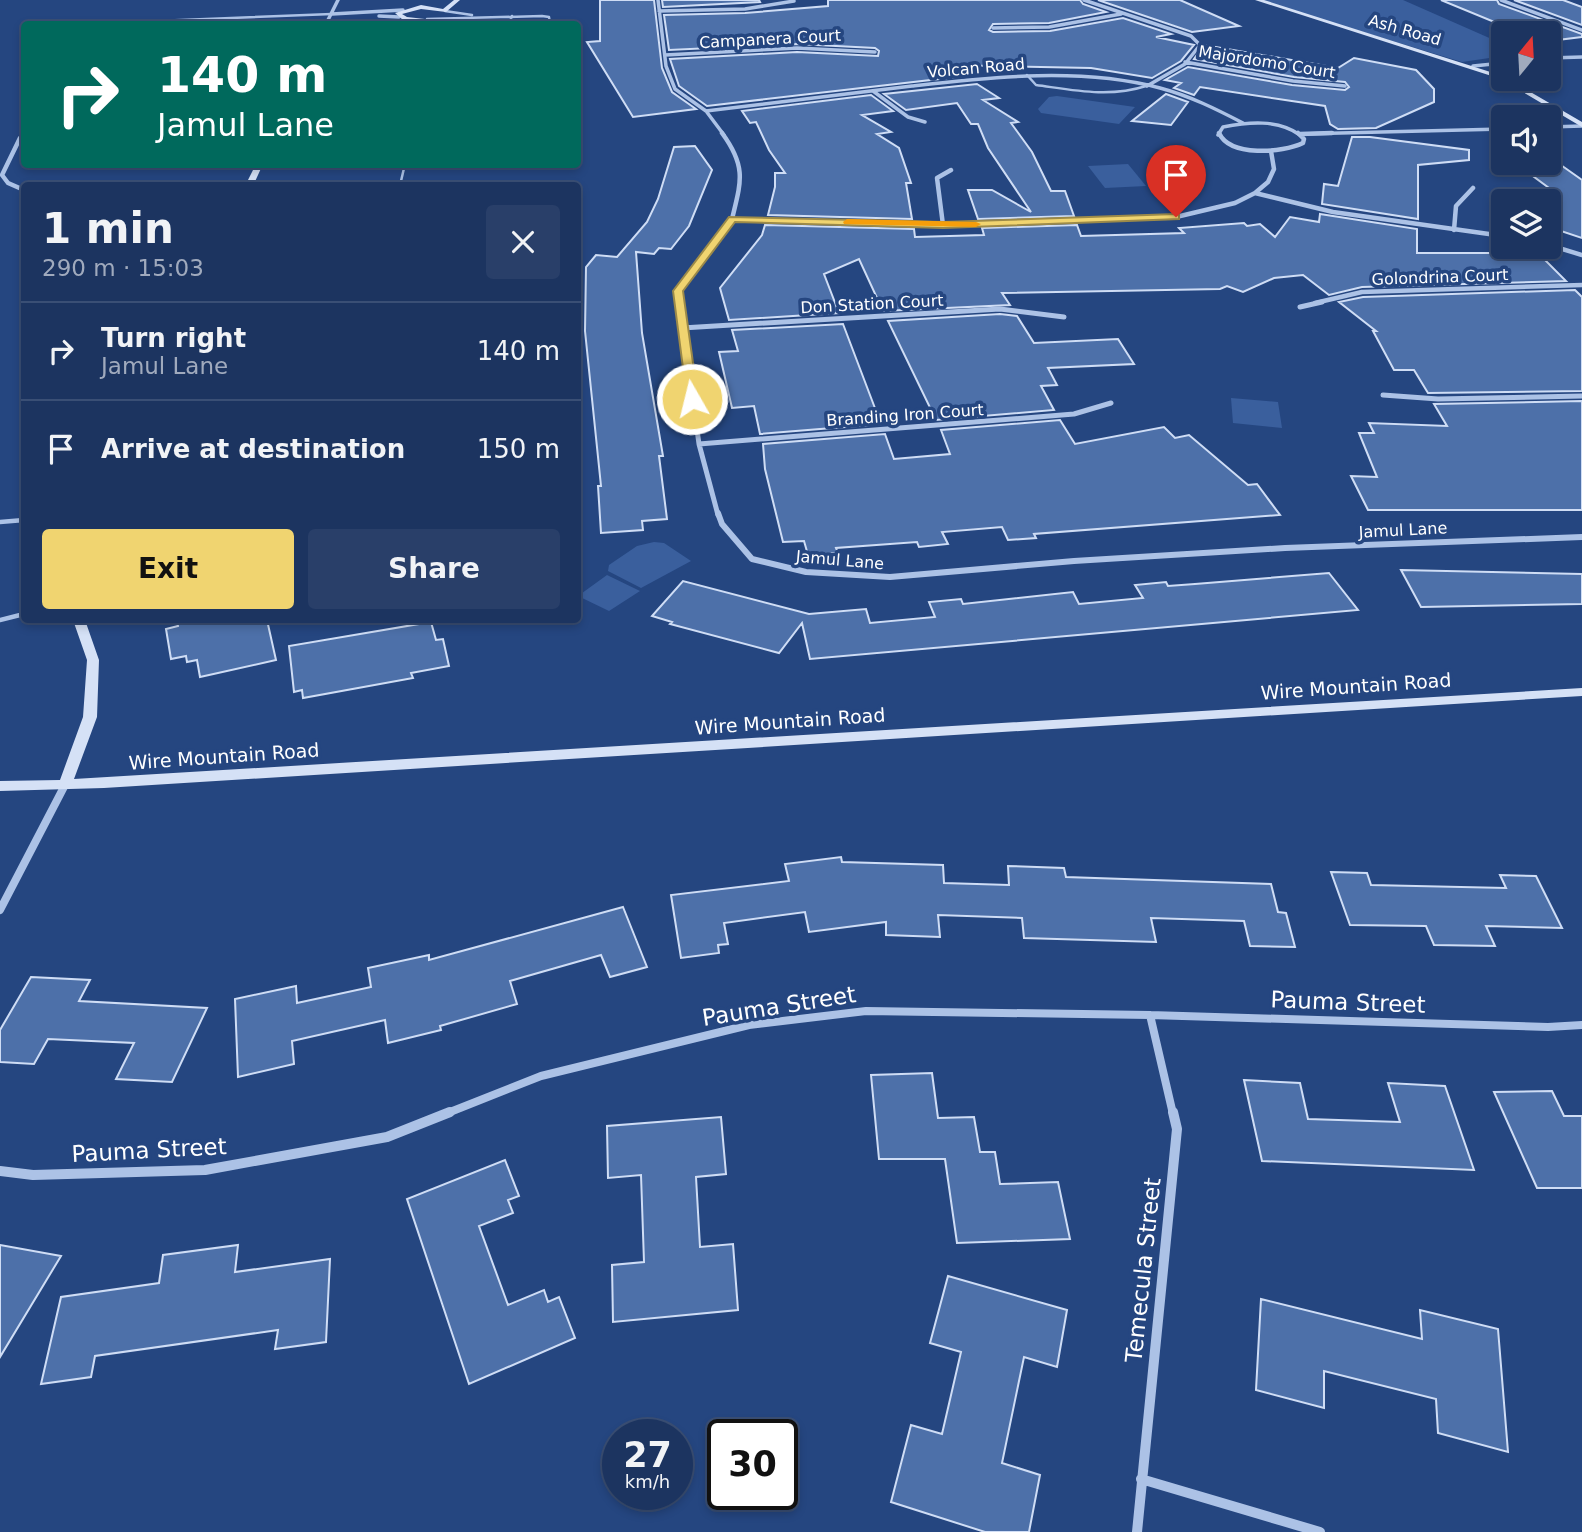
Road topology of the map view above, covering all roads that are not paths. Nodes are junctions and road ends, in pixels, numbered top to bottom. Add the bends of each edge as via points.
1 (338, 0) edge
2 (440, 0) edge
3 (457, 0) edge
4 (658, 0) edge
5 (1084, 0) edge
6 (1258, 0) edge
7 (1501, 0) edge
8 (794, 1) edge
9 (421, 7) junction
10 (444, 11) junction
11 (659, 11) junction
12 (332, 14) junction
13 (1124, 14) junction
14 (401, 15) junction
15 (512, 16) junction
16 (486, 17) junction
17 (425, 19) junction
18 (163, 20) joint
19 (142, 21) edge
20 (328, 21) edge
21 (394, 21) edge
22 (419, 21) edge
23 (510, 21) edge
24 (550, 21) edge
25 (993, 28) dead end
26 (1582, 30) edge
27 (875, 52) dead end
28 (665, 55) junction
29 (1582, 57) edge
30 (1561, 58) edge
31 (1185, 62) junction
32 (1491, 64) edge
33 (1473, 66) junction
34 (1491, 74) edge
35 (1027, 75) junction
36 (1146, 86) junction
37 (1345, 86) dead end
38 (872, 91) junction
39 (1524, 91) edge
40 (706, 111) junction
41 (925, 122) dead end
42 (1243, 123) junction
43 (1582, 125) edge
44 (1561, 126) edge
45 (1491, 129) edge
46 (1300, 134) junction
47 (21, 138) edge
48 (1271, 151) junction
49 (404, 168) edge
50 (951, 170) dead end
51 (372, 182) edge
52 (1473, 188) dead end
53 (21, 189) edge
54 (1255, 192) junction
55 (732, 219) junction
56 (943, 225) junction
57 (1454, 230) junction
58 (1491, 235) edge
59 (1561, 249) edge
60 (1582, 255) edge
61 (1582, 285) edge
62 (1300, 307) dead end
63 (1064, 317) dead end
64 (682, 328) junction
65 (1382, 395) dead end
66 (1582, 396) edge
67 (1111, 403) dead end
68 (699, 443) junction
69 (21, 520) edge
70 (0, 522) edge
71 (1582, 537) edge
72 (21, 615) edge
73 (0, 620) edge
74 (80, 623) edge
75 (1582, 692) edge
76 (66, 783) junction
77 (0, 786) edge
78 (0, 910) edge
79 (1150, 1015) junction
80 (1582, 1025) edge
81 (0, 1171) edge
82 (1141, 1479) junction
83 (1137, 1532) edge
84 (1320, 1532) edge

1 - 12 street
2 - 9 main road
3 - 10 main road
4 - 11 street
5 - 13 street
6 - 33 main road, Ash Road
7 - 26 street
8 - 11 street via 745,9
9 - 10 main road
9 - 14 main road
10 - 16 lane
10 - 17 main road via 440,17
11 - 28 street
12 - 14 street
12 - 14 street
12 - 18 lane
12 - 20 street
13 - 25 street via 1049,27
13 - 31 street via 1191,36 1199,51
14 - 17 main road
14 - 21 main road
15 - 16 lane
15 - 23 lane
15 - 24 lane via 550,17
16 - 17 lane
17 - 22 main road
18 - 19 lane
27 - 28 street, Campanera Court via 818,46
28 - 40 street via 675,89
29 - 30 street
31 - 36 street
31 - 37 street, Majordomo Court
32 - 33 street
33 - 34 main road, Ash Road
35 - 36 street, Volcan Road
35 - 36 lane via 1036,85 1101,92 1131,93
35 - 38 street, Volcan Road
36 - 42 street, Volcan Road via 1197,100
38 - 40 street, Volcan Road
38 - 41 street via 908,117
39 - 43 main road, Ash Road
40 - 55 street via 729,140 742,179
42 - 46 street via 1282,126
42 - 48 street via 1223,127 1218,135 1243,148
43 - 44 street
45 - 46 street
46 - 48 street via 1303,143
47 - 53 street via 2,175 4,181
48 - 54 street via 1274,169 1268,182
49 - 51 lane via 401,181
50 - 56 street via 937,178
52 - 57 street via 1457,200
54 - 56 street via 1235,203 1176,217
54 - 57 street via 1333,212
55 - 56 street
55 - 64 street, Jamul Lane via 678,291
57 - 58 street
59 - 60 street
61 - 62 street, Golondrina Court via 1362,292
63 - 64 street, Don Station Court via 1000,309
64 - 68 street, Jamul Lane
65 - 66 street via 1438,399
67 - 68 street, Branding Iron Court via 1074,414
68 - 71 street, Jamul Lane via 722,524 752,559 806,572 890,577 1285,548
69 - 70 lane
72 - 73 lane
74 - 76 main road via 93,660 90,717
75 - 76 main road, Wire Mountain Road
76 - 77 main road, Wire Mountain Road
76 - 78 street
79 - 80 street, Pauma Street
79 - 81 street, Pauma Street via 866,1011 749,1025 541,1076 387,1136 205,1170 33,1175
79 - 82 street, Temecula Street via 1177,1129
82 - 83 street, Temecula Street
82 - 84 street

